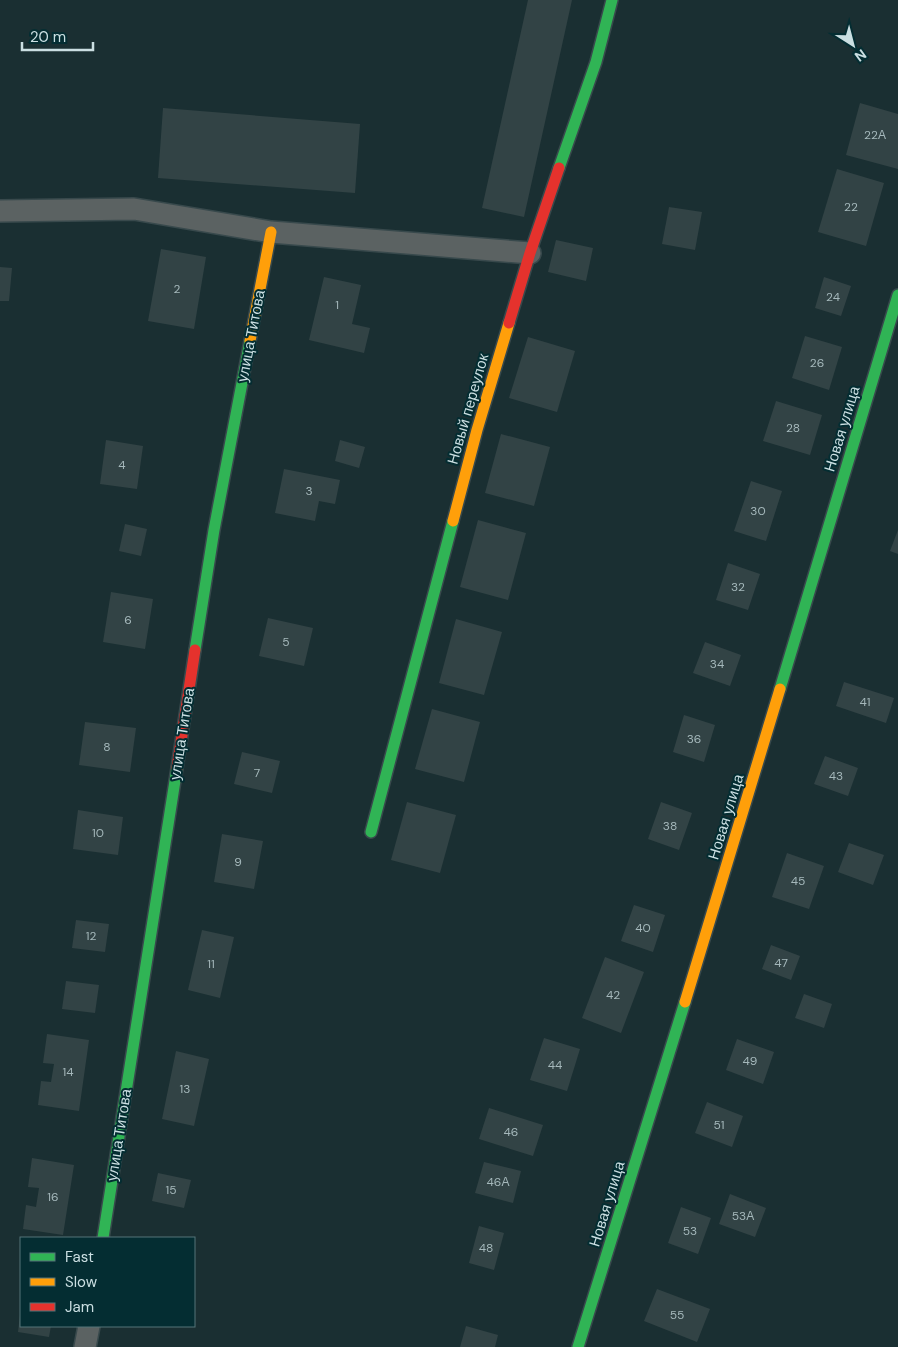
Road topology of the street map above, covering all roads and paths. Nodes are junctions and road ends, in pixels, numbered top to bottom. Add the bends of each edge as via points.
1 (612, 0) edge
2 (0, 211) edge
3 (271, 232) junction
4 (530, 253) junction
5 (898, 294) edge
6 (371, 832) dead end
7 (103, 1237) edge
8 (88, 1327) edge
9 (85, 1347) edge
10 (578, 1347) edge

1 - 4 street, Новый переулок via 596,62
2 - 3 street via 134,209
3 - 4 street
3 - 7 street, улица Титова via 214,530
4 - 6 street, Новый переулок via 477,430
5 - 10 street, Новая улица via 744,810
8 - 9 street

